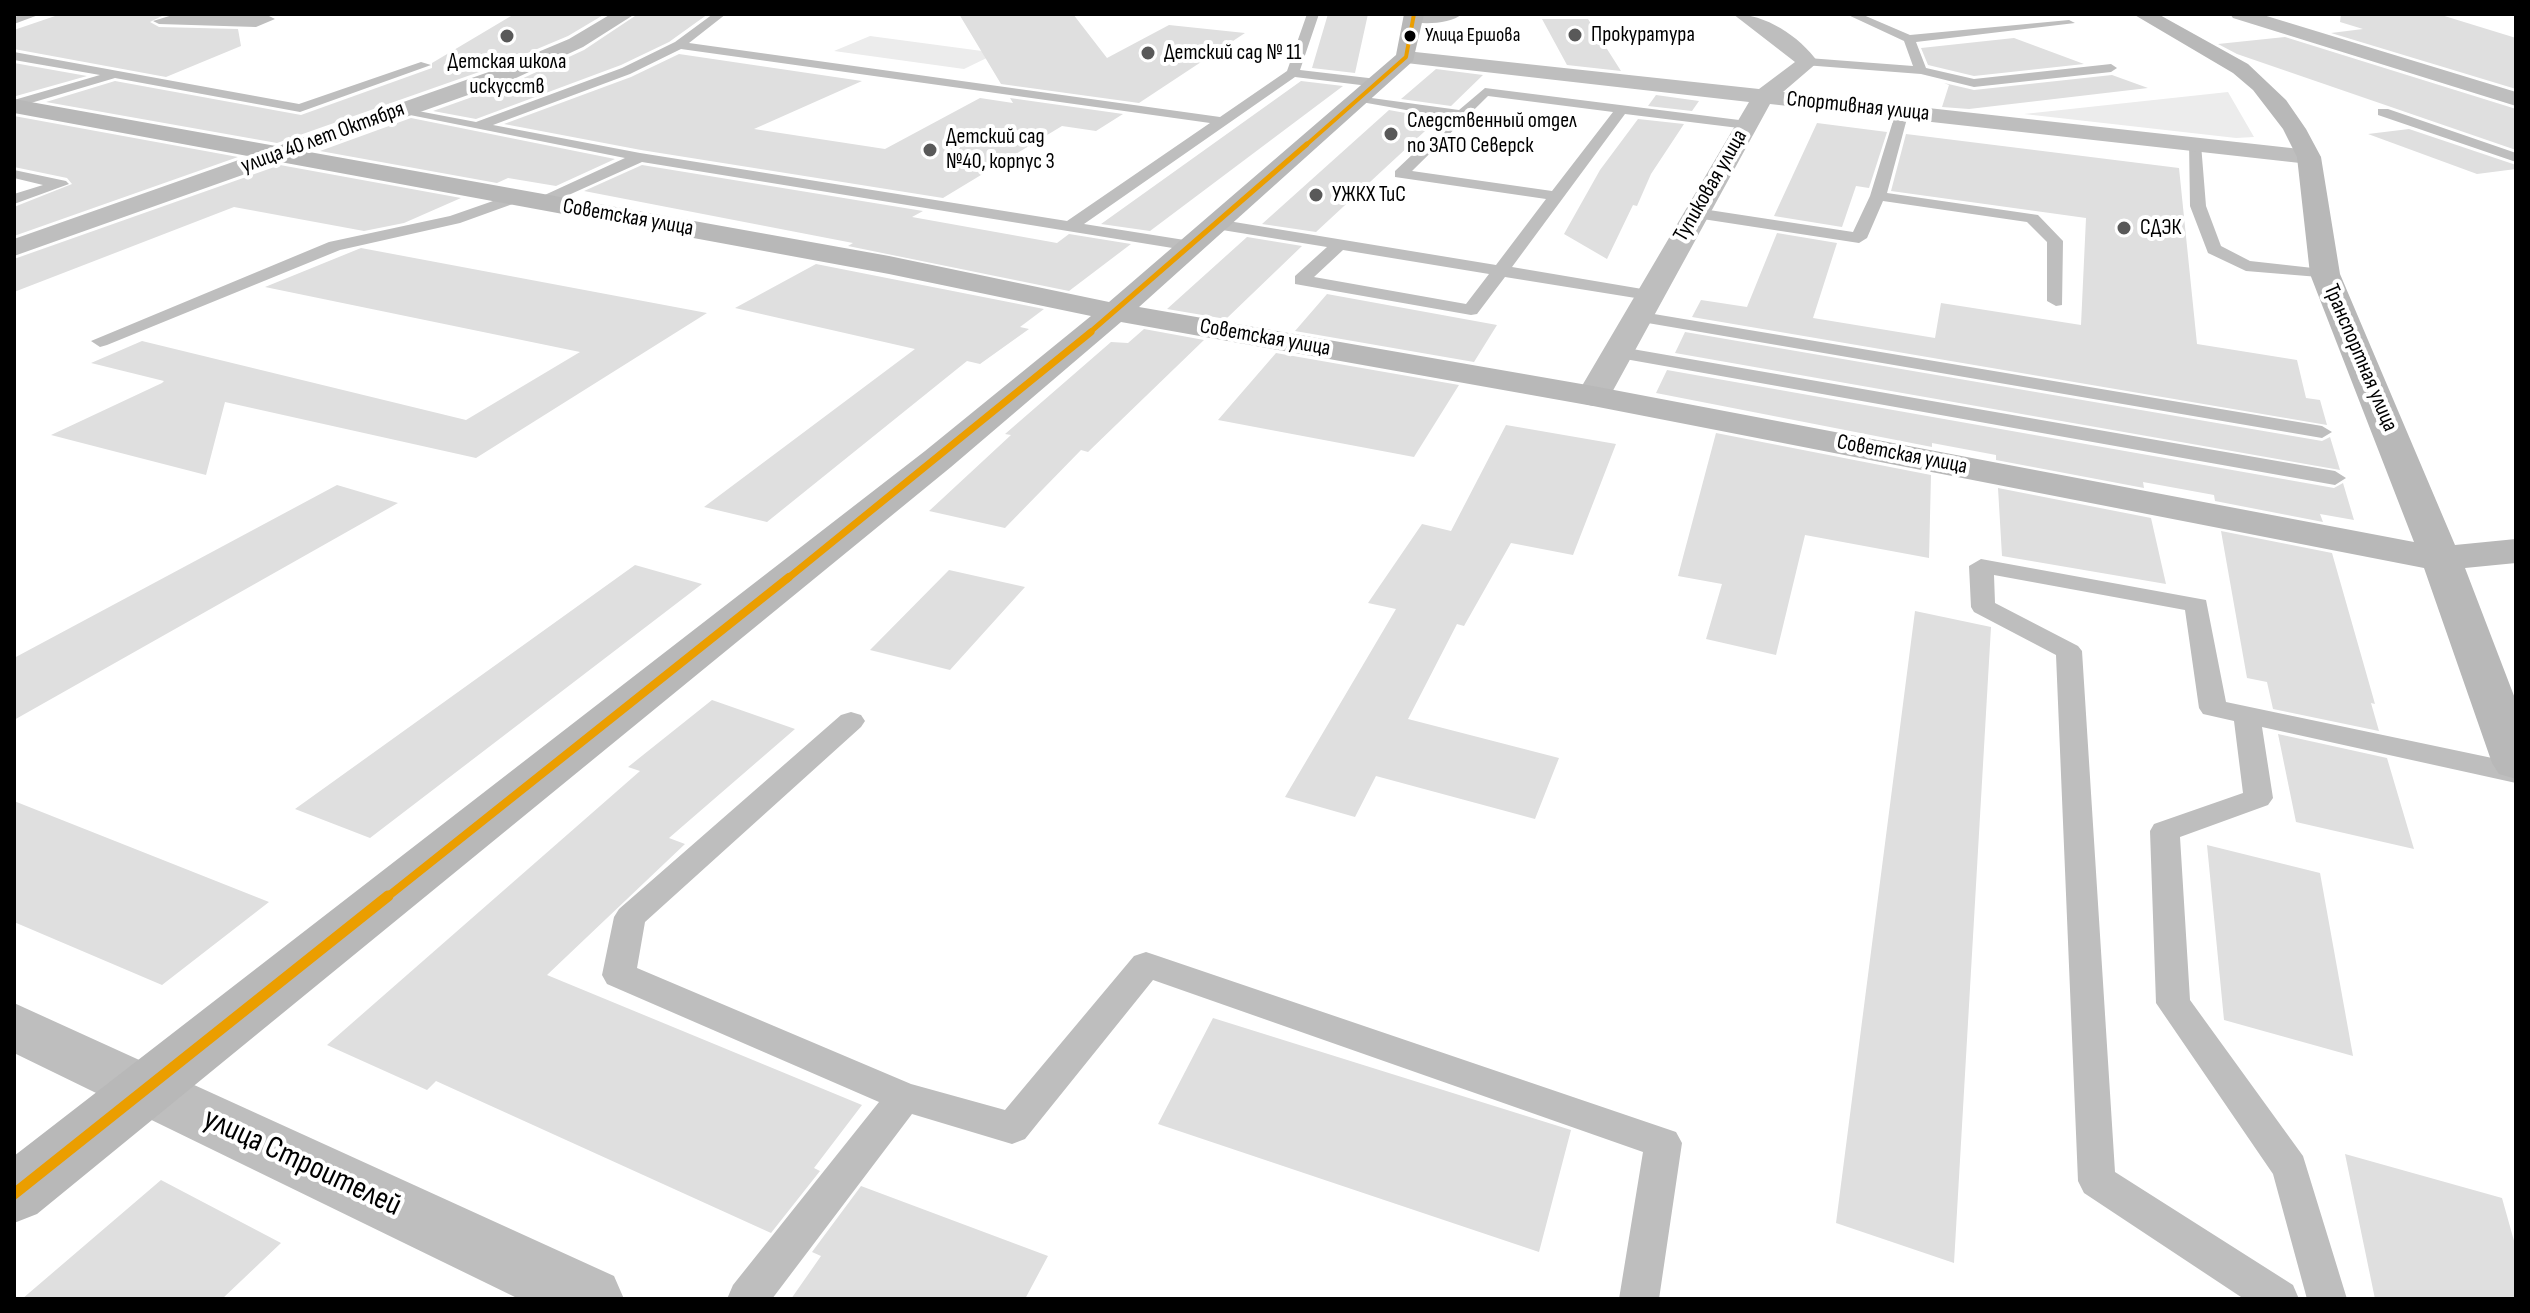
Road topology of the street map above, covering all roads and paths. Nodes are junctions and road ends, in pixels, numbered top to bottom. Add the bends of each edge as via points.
1 (35, 14) edge
2 (625, 14) edge
3 (720, 14) edge
4 (1313, 14) edge
5 (1743, 14) edge
6 (1852, 14) edge
7 (2143, 14) edge
8 (2240, 14) edge
9 (222, 16) edge
10 (14, 21) edge
11 (2069, 23) dead end
12 (1909, 39) junction
13 (679, 45) junction
14 (1404, 48) edge
15 (14, 56) edge
16 (1808, 62) junction
17 (425, 65) dead end
18 (2111, 68) dead end
19 (1921, 70) junction
20 (1293, 73) junction
21 (116, 75) junction
22 (1763, 97) junction
23 (2516, 99) edge
24 (18, 108) edge
25 (1622, 109) junction
26 (397, 111) junction
27 (1902, 111) junction
28 (2383, 112) dead end
29 (1462, 115) junction
30 (1223, 121) junction
31 (480, 125) junction
32 (1747, 125) junction
33 (2194, 144) junction
34 (277, 154) junction
35 (640, 157) junction
36 (2309, 157) junction
37 (2516, 158) edge
38 (14, 174) edge
39 (1554, 196) junction
40 (1878, 196) junction
41 (14, 199) edge
42 (529, 200) junction
43 (1696, 213) junction
44 (1070, 226) junction
45 (1204, 235) junction
46 (1340, 244) junction
47 (14, 248) edge
48 (1500, 270) junction
49 (2325, 274) junction
50 (2056, 301) dead end
51 (1642, 306) junction
52 (1115, 312) junction
53 (100, 341) dead end
54 (1615, 352) junction
55 (1593, 396) junction
56 (2322, 432) dead end
57 (2335, 478) dead end
58 (2516, 551) edge
59 (2441, 559) junction
60 (2247, 715) junction
61 (851, 721) dead end
62 (2516, 763) edge
63 (2516, 773) edge
64 (14, 1026) edge
65 (144, 1090) junction
66 (904, 1097) junction
67 (14, 1194) edge
68 (590, 1299) edge
69 (747, 1299) edge
70 (1639, 1299) edge
71 (2279, 1299) edge
72 (2327, 1299) edge

1 - 10 lane
2 - 26 street, улица 40 лет Октября via 508,73
3 - 13 lane
4 - 20 lane
5 - 16 street
6 - 12 lane
7 - 36 street, Транспортная улица via 2256,79
8 - 23 street
9 - 9 lane via 174,15 159,21 256,24 269,19
11 - 12 lane
12 - 19 lane
13 - 30 lane
13 - 31 lane via 626,71
14 - 20 lane
14 - 22 street, Спортивная улица
14 - 29 lane
14 - 45 street
15 - 21 lane
16 - 19 lane
16 - 22 street, Тупиковая улица
17 - 21 lane via 300,108
18 - 19 lane via 1974,83
20 - 30 lane
21 - 24 lane
22 - 27 street, Спортивная улица
22 - 32 street, Тупиковая улица
24 - 34 street, Советская улица
25 - 29 lane via 1485,92
25 - 32 lane
25 - 39 lane
26 - 31 lane
26 - 34 street, улица 40 лет Октября
27 - 33 street, Спортивная улица
27 - 40 lane
28 - 37 lane
29 - 39 lane via 1400,174
30 - 44 lane
31 - 35 lane
32 - 43 street, Тупиковая улица
33 - 36 street, Спортивная улица
33 - 49 lane via 2198,206 2214,249 2246,266
34 - 42 street, Советская улица
34 - 47 street, улица 40 лет Октября
35 - 42 lane
35 - 44 lane
36 - 49 street, Транспортная улица
38 - 41 lane via 61,184
39 - 48 lane
40 - 43 lane via 1859,238
40 - 50 lane via 2032,218 2055,241
42 - 52 street, Советская улица
42 - 53 lane via 335,246
43 - 51 street, Тупиковая улица
44 - 45 lane
45 - 46 lane
45 - 52 street
46 - 48 lane
46 - 48 lane via 1301,280 1471,310
48 - 51 lane
49 - 59 street, Транспортная улица
51 - 54 street, Тупиковая улица
51 - 56 lane
52 - 55 street, Советская улица
52 - 65 street via 926,469
54 - 55 street, Тупиковая улица
54 - 57 lane
55 - 59 street, Советская улица
58 - 59 street, Советская улица
59 - 62 street, Транспортная улица
60 - 63 lane
60 - 71 lane via 2213,708 2197,605 1981,566 1983,607 2069,651 2097,1181
60 - 72 lane via 2258,798 2165,831 2173,1003 2290,1168
61 - 66 lane via 630,917 619,975
64 - 65 street, улица Строителей
65 - 67 street
65 - 68 street, улица Строителей
66 - 69 lane
66 - 70 lane via 1012,1128 1146,965 1663,1143

